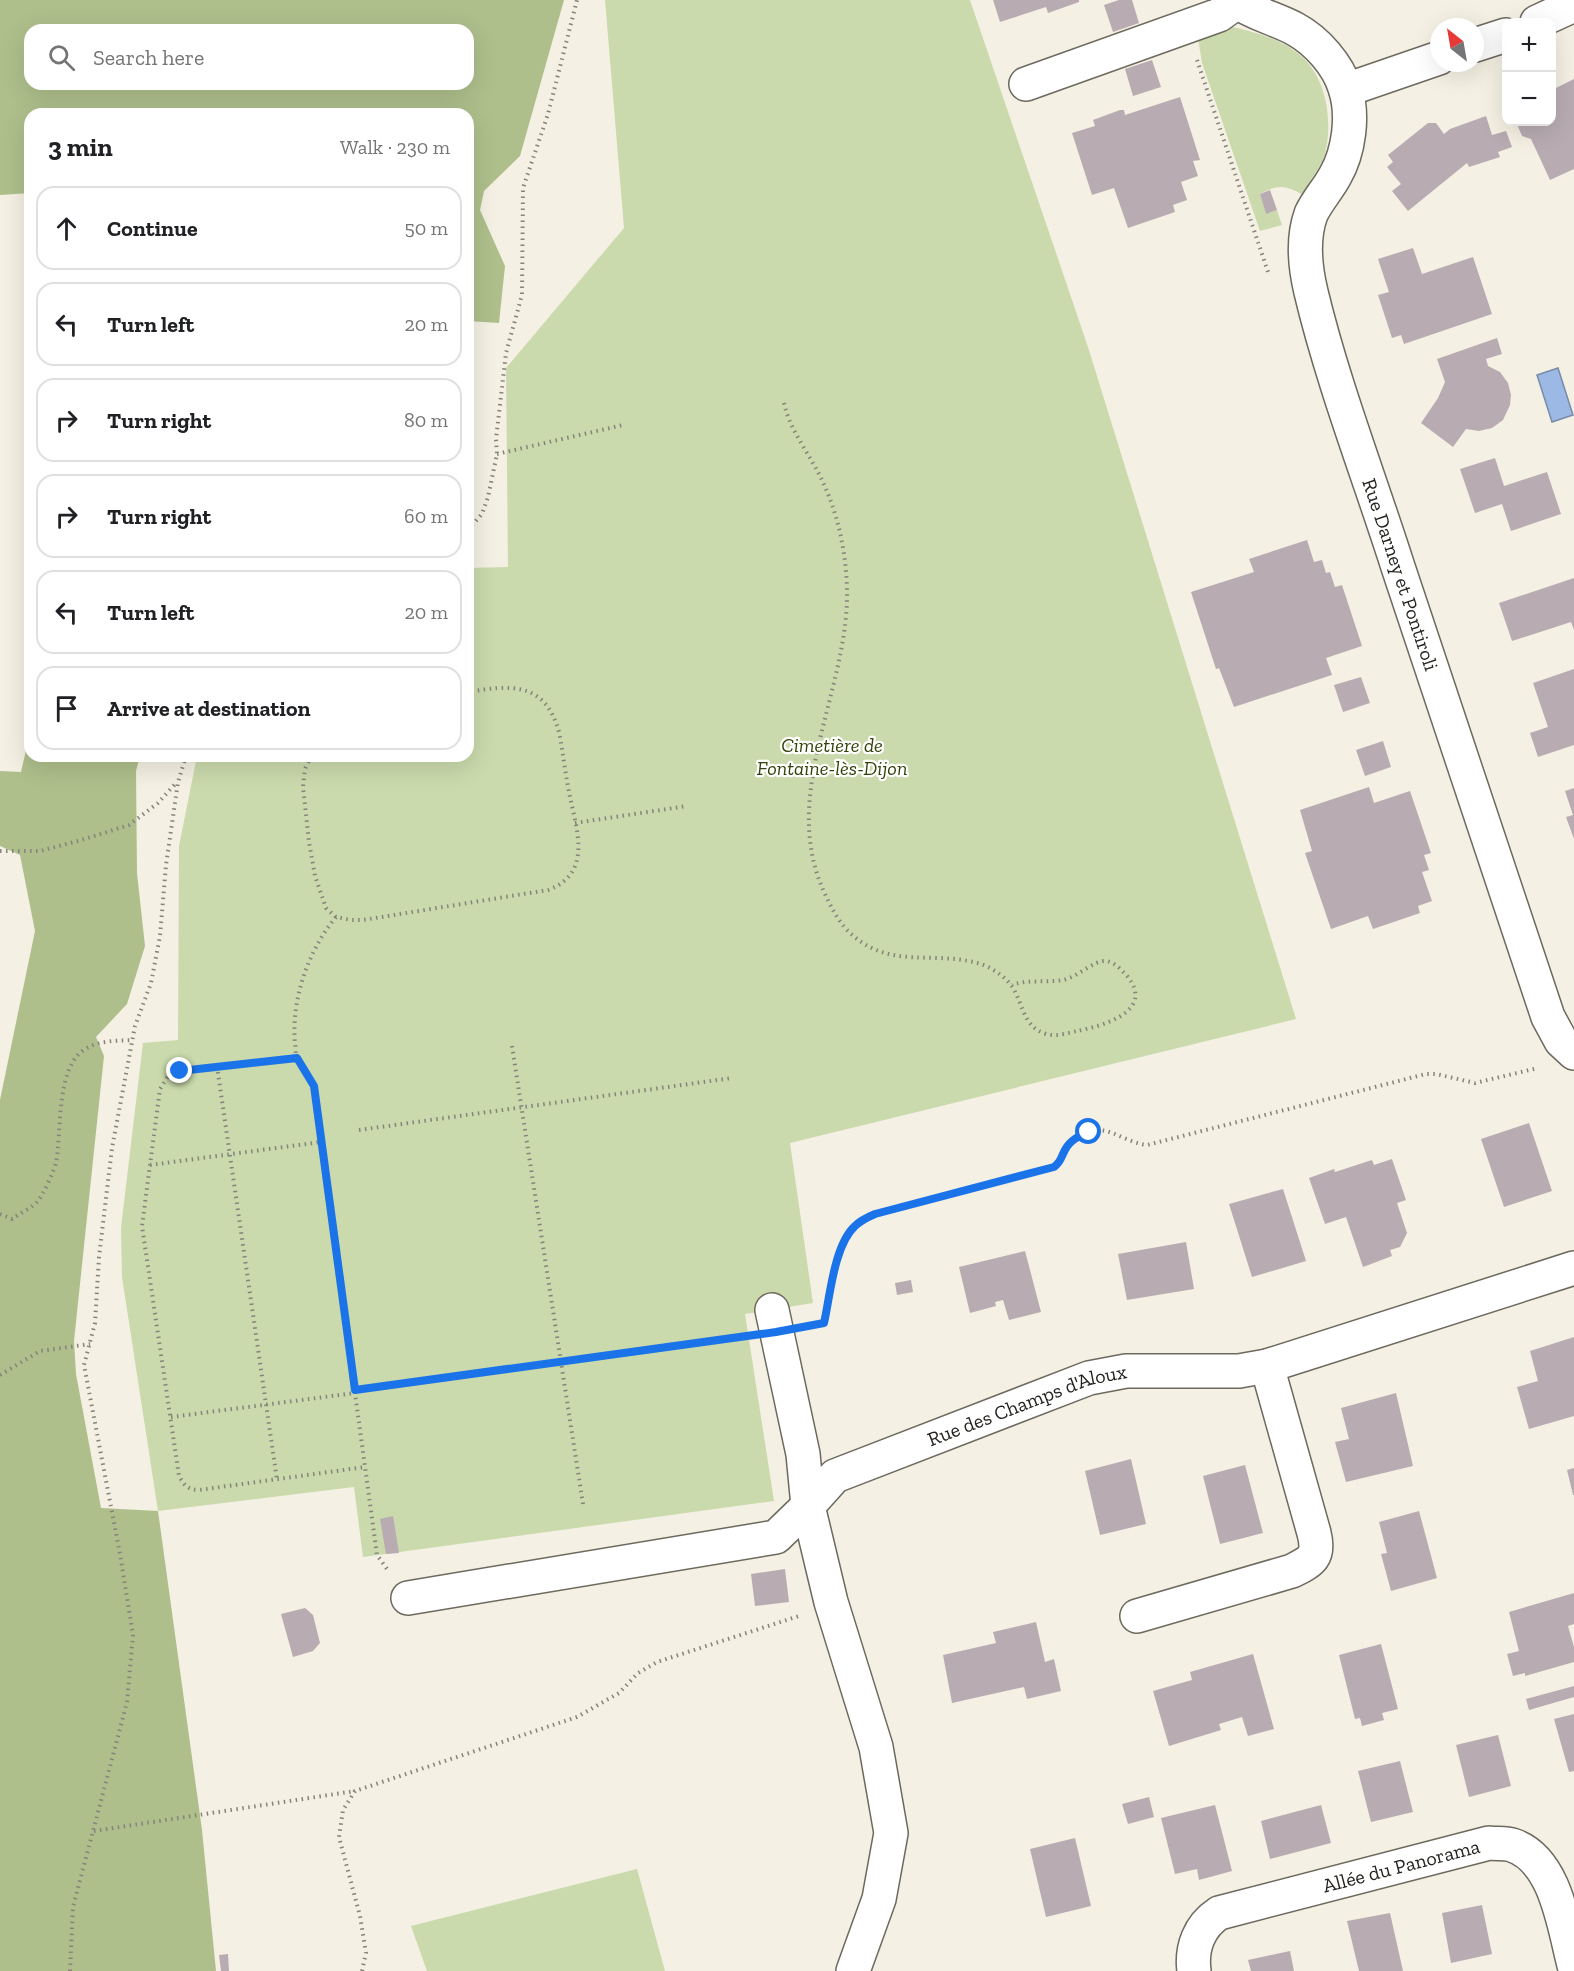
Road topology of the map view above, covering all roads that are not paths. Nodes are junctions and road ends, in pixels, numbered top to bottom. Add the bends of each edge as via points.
1 (1236, 1) edge
2 (1574, 5) edge
3 (1546, 18) edge
4 (1502, 36) edge
5 (1484, 42) edge
6 (1430, 61) edge
7 (1026, 84) dead end
8 (1346, 90) junction
9 (1574, 1053) edge
10 (1574, 1268) edge
11 (774, 1321) road end
12 (1267, 1366) junction
13 (808, 1506) junction
14 (408, 1598) road end
15 (1137, 1616) dead end
16 (1574, 1965) edge
17 (854, 1971) edge
18 (1194, 1971) edge

1 - 7 street via 1219,15
1 - 8 street via 1305,35 1332,63
2 - 3 street
4 - 5 street
6 - 8 street
8 - 9 street, Rue Darney et Pontiroli via 1346,146 1335,177 1311,214 1306,236 1311,292 1354,437 1548,1017 1561,1041
10 - 12 street, Rue des Champs d'Aloux
11 - 13 street via 803,1454
12 - 13 street, Rue des Champs d'Aloux via 1239,1371 1126,1371 1089,1378 835,1476
12 - 15 street via 1316,1539 1315,1557 1292,1571
13 - 14 street, Rue des Champs d'Aloux via 776,1537
13 - 17 street via 831,1602 876,1747 891,1833 879,1899
16 - 18 street, Allée du Panorama via 1545,1871 1531,1856 1512,1845 1489,1843 1219,1913 1210,1919 1195,1945

